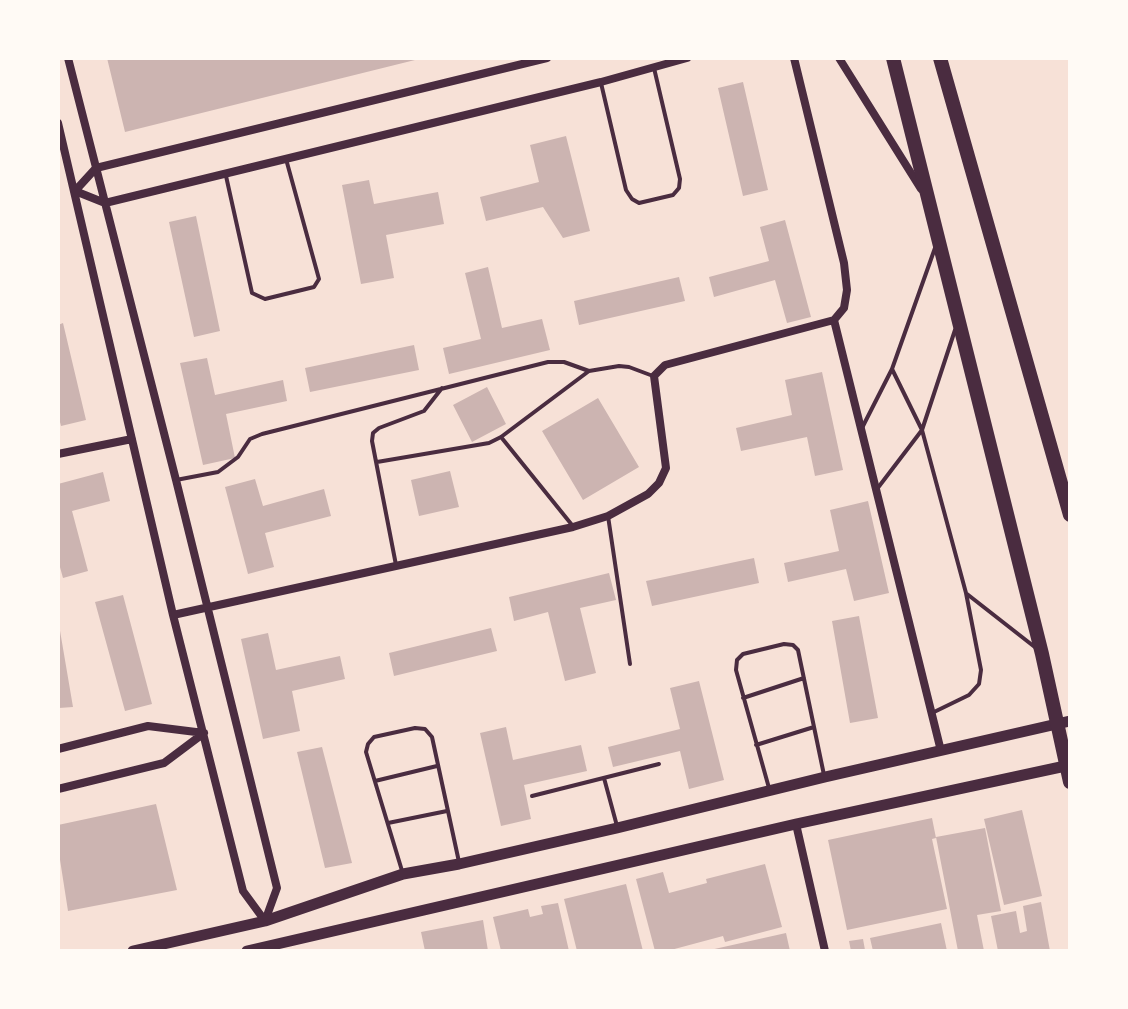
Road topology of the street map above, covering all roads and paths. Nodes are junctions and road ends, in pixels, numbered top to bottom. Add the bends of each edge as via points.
1 (68, 58) edge
2 (547, 58) edge
3 (687, 58) edge
4 (794, 58) edge
5 (839, 58) edge
6 (893, 58) edge
7 (940, 58) edge
8 (654, 66) junction
9 (601, 82) junction
10 (58, 123) edge
11 (286, 158) junction
12 (96, 168) junction
13 (226, 174) junction
14 (75, 191) junction
15 (929, 202) junction
16 (105, 203) junction
17 (938, 239) junction
18 (958, 319) junction
19 (834, 320) junction
20 (892, 369) junction
21 (589, 371) junction
22 (654, 376) junction
23 (443, 387) junction
24 (922, 430) junction
25 (861, 431) junction
26 (501, 437) junction
27 (132, 439) junction
28 (58, 454) edge
29 (377, 462) junction
30 (176, 480) junction
31 (876, 491) junction
32 (1070, 515) edge
33 (608, 516) junction
34 (573, 527) junction
35 (397, 567) junction
36 (966, 593) junction
37 (207, 608) junction
38 (173, 615) junction
39 (1042, 654) junction
40 (630, 664) dead end
41 (804, 678) junction
42 (743, 698) junction
43 (931, 714) junction
44 (1063, 722) edge
45 (814, 727) junction
46 (204, 733) junction
47 (756, 745) junction
48 (58, 749) edge
49 (941, 751) junction
50 (659, 764) dead end
51 (1068, 765) edge
52 (437, 766) junction
53 (825, 777) junction
54 (604, 778) junction
55 (375, 781) junction
56 (1070, 782) edge
57 (58, 789) edge
58 (770, 790) junction
59 (532, 796) dead end
60 (447, 811) junction
61 (388, 823) junction
62 (796, 824) junction
63 (617, 828) junction
64 (459, 864) junction
65 (403, 874) junction
66 (265, 921) junction
67 (133, 951) edge
68 (247, 951) edge
69 (825, 951) edge

1 - 12 street
2 - 12 street
3 - 8 street
4 - 19 street via 844,263 844,308
5 - 15 street
6 - 15 highway
7 - 32 highway
8 - 9 street
8 - 9 lane via 680,179 673,195 639,203 626,190
9 - 11 street
10 - 14 street
11 - 13 street
11 - 13 lane via 319,279 314,287 265,299 252,293
12 - 14 street
12 - 16 street
13 - 16 street
14 - 16 street
14 - 27 street
15 - 17 highway
16 - 30 street
17 - 18 highway
17 - 20 lane
18 - 24 lane
18 - 39 highway
19 - 22 street via 665,365
19 - 25 street
20 - 24 lane
20 - 25 lane
21 - 22 lane via 619,366
21 - 23 lane via 548,362
21 - 26 lane
22 - 33 street via 666,468 648,494
23 - 29 lane via 424,411 373,433
23 - 30 lane via 262,434 250,439 218,472
24 - 31 lane
24 - 36 lane
25 - 31 street
26 - 29 lane
26 - 34 lane
27 - 28 street
27 - 38 street
29 - 35 lane
30 - 37 street
31 - 43 street
33 - 34 street
33 - 40 lane
34 - 35 street
35 - 37 street
36 - 39 lane
36 - 43 lane via 979,684 969,695
37 - 38 street
37 - 66 street via 277,888
38 - 46 street
39 - 44 highway
41 - 42 lane
41 - 42 lane via 793,645 743,654 736,670
41 - 45 lane
42 - 47 lane
43 - 49 street
44 - 49 main road
44 - 51 highway
45 - 47 lane
45 - 53 lane
46 - 48 street via 148,726
46 - 57 street via 164,763
46 - 66 street via 243,891
47 - 58 lane
49 - 53 main road
50 - 54 lane
51 - 56 highway
51 - 62 main road
52 - 55 lane
52 - 55 lane via 432,737 425,729 374,737 366,752
52 - 60 lane
53 - 58 main road
54 - 59 lane
54 - 63 lane
55 - 61 lane
58 - 63 main road
60 - 61 lane
60 - 64 lane
61 - 65 lane
62 - 68 main road
62 - 69 street
63 - 64 main road
64 - 65 main road
65 - 66 main road
66 - 67 main road

